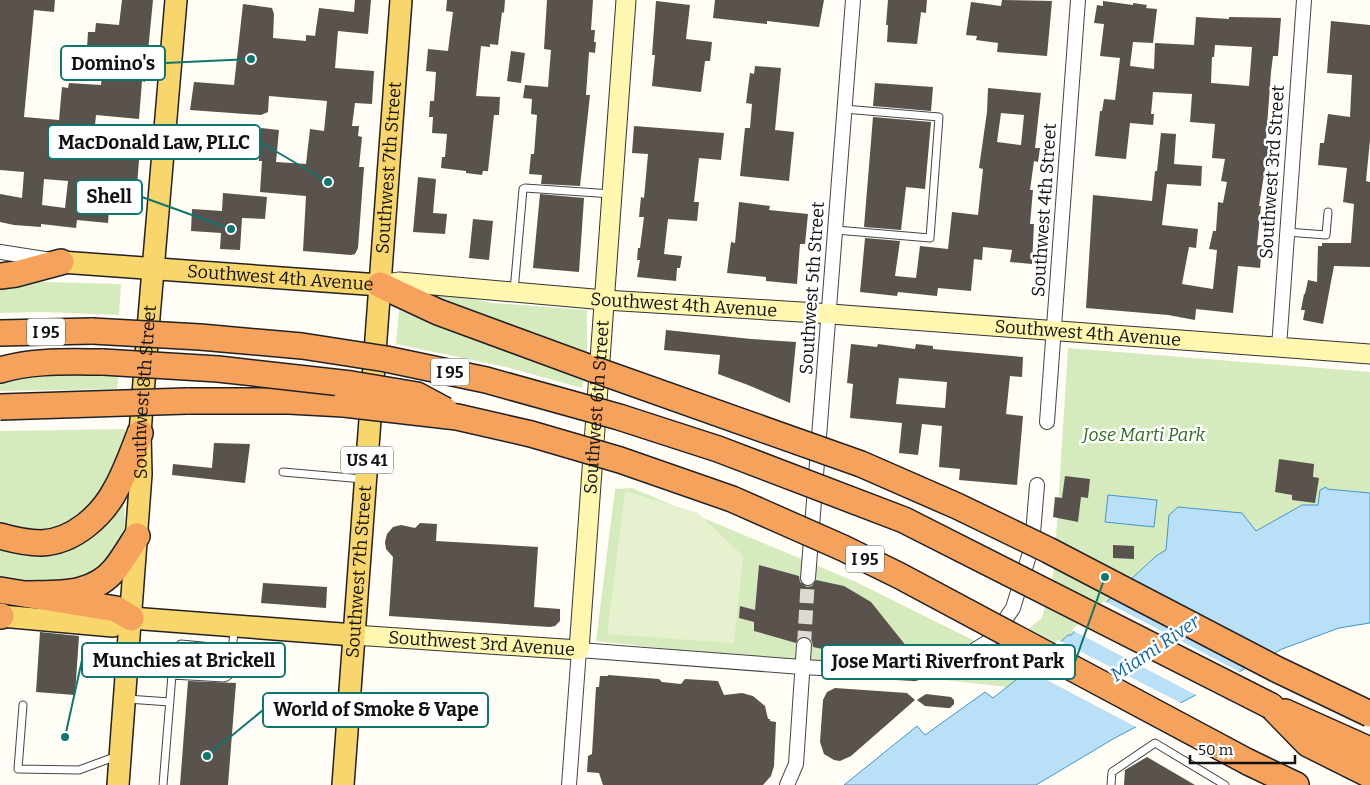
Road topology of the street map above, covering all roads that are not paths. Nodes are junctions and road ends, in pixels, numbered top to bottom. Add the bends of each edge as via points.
1 (176, 0) edge
2 (401, 0) edge
3 (626, 0) edge
4 (853, 0) edge
5 (1078, 0) edge
6 (1304, 0) edge
7 (844, 109) junction
8 (612, 194) junction
9 (1328, 212) dead end
10 (836, 230) junction
11 (1287, 232) junction
12 (0, 252) edge
13 (61, 262) junction
14 (152, 268) junction
15 (0, 276) edge
16 (380, 285) junction
17 (514, 292) junction
18 (604, 300) junction
19 (830, 314) junction
20 (1054, 331) junction
21 (0, 333) edge
22 (1279, 347) junction
23 (1370, 354) edge
24 (0, 370) edge
25 (0, 407) edge
26 (458, 417) junction
27 (1047, 422) dead end
28 (140, 433) junction
29 (283, 472) dead end
30 (366, 479) junction
31 (1037, 485) dead end
32 (0, 536) edge
33 (137, 536) junction
34 (808, 578) tunnel mouth
35 (0, 590) edge
36 (25, 594) junction
37 (0, 616) edge
38 (130, 618) junction
39 (234, 625) junction
40 (354, 635) junction
41 (804, 645) tunnel mouth
42 (578, 650) junction
43 (232, 657) junction
44 (802, 667) junction
45 (172, 675) junction
46 (125, 699) junction
47 (170, 702) junction
48 (23, 705) dead end
49 (1271, 706) junction
50 (1370, 714) edge
51 (1370, 750) edge
52 (120, 755) junction
53 (1248, 762) junction
54 (1370, 775) edge
55 (118, 785) edge
56 (163, 785) edge
57 (343, 785) edge
58 (569, 785) edge
59 (788, 785) edge
60 (1111, 785) edge
61 (1224, 785) edge
62 (1269, 785) edge
63 (1296, 785) edge

1 - 14 main road, Southwest 8th Street
2 - 16 main road, Southwest 7th Street / US 41
3 - 8 street, Southwest 6th Street
4 - 7 street, Southwest 5th Street
5 - 20 street, Southwest 4th Street
6 - 11 street, Southwest 3rd Street
7 - 10 street, Southwest 5th Street
7 - 10 lane via 939,117 930,238
8 - 17 lane via 523,189
8 - 18 street, Southwest 6th Street
9 - 11 lane via 1326,236
10 - 19 street, Southwest 5th Street
11 - 22 street, Southwest 3rd Street
12 - 13 street, Southwest 4th Avenue
13 - 14 main road, Southwest 4th Avenue
13 - 15 highway
14 - 16 main road, Southwest 4th Avenue
14 - 28 main road, Southwest 8th Street
16 - 17 street, Southwest 4th Avenue via 399,282
16 - 30 main road, Southwest 7th Street / US 41
16 - 50 highway, bridge via 438,312 861,464 1048,550 1276,669
17 - 18 street, Southwest 4th Avenue
18 - 19 street, Southwest 4th Avenue
18 - 42 street, Southwest 6th Street
19 - 20 street, Southwest 4th Avenue
19 - 34 street, Southwest 5th Street
20 - 22 street, Southwest 4th Avenue
20 - 27 street, Southwest 4th Street
21 - 49 highway, I 95, bridge via 92,331 302,346 486,380 619,417 718,449 904,520
22 - 23 street, Southwest 4th Avenue
24 - 26 highway, bridge via 35,362 103,362 218,369 417,395
25 - 26 highway, I 95, bridge via 289,401
26 - 53 highway, I 95, bridge via 570,445 732,498 900,576
28 - 32 highway via 116,490 91,522 63,538 43,543 21,542
28 - 33 main road, Southwest 8th Street
29 - 30 lane
30 - 40 main road, Southwest 7th Street / US 41
31 - 44 street, Southwest 3rd Avenue via 1032,546 1013,608 986,643 962,658 915,674
33 - 36 highway via 115,569 94,586 77,592
33 - 38 main road, Southwest 8th Street
35 - 36 highway
36 - 38 highway via 116,610
37 - 38 main road, Southwest 3rd Avenue via 113,626
38 - 39 main road, Southwest 3rd Avenue
38 - 46 main road, Southwest 8th Street
39 - 40 main road, Southwest 3rd Avenue
39 - 43 lane
40 - 42 street, Southwest 3rd Avenue
40 - 57 main road, Southwest 7th Street / US 41
41 - 44 street
42 - 44 street, Southwest 3rd Avenue
42 - 58 street, Southwest 6th Street
43 - 45 lane via 228,677
43 - 45 lane via 224,648 181,644 174,650
44 - 59 street via 796,764
45 - 47 lane
46 - 47 lane
46 - 52 main road, Southwest 8th Street
47 - 56 lane
48 - 52 lane via 18,769 79,770
49 - 51 highway, I 95
49 - 54 highway via 1308,744
52 - 55 main road, Southwest 8th Street
53 - 62 highway
53 - 63 highway, I 95
60 - 61 lane via 1112,772 1155,743

